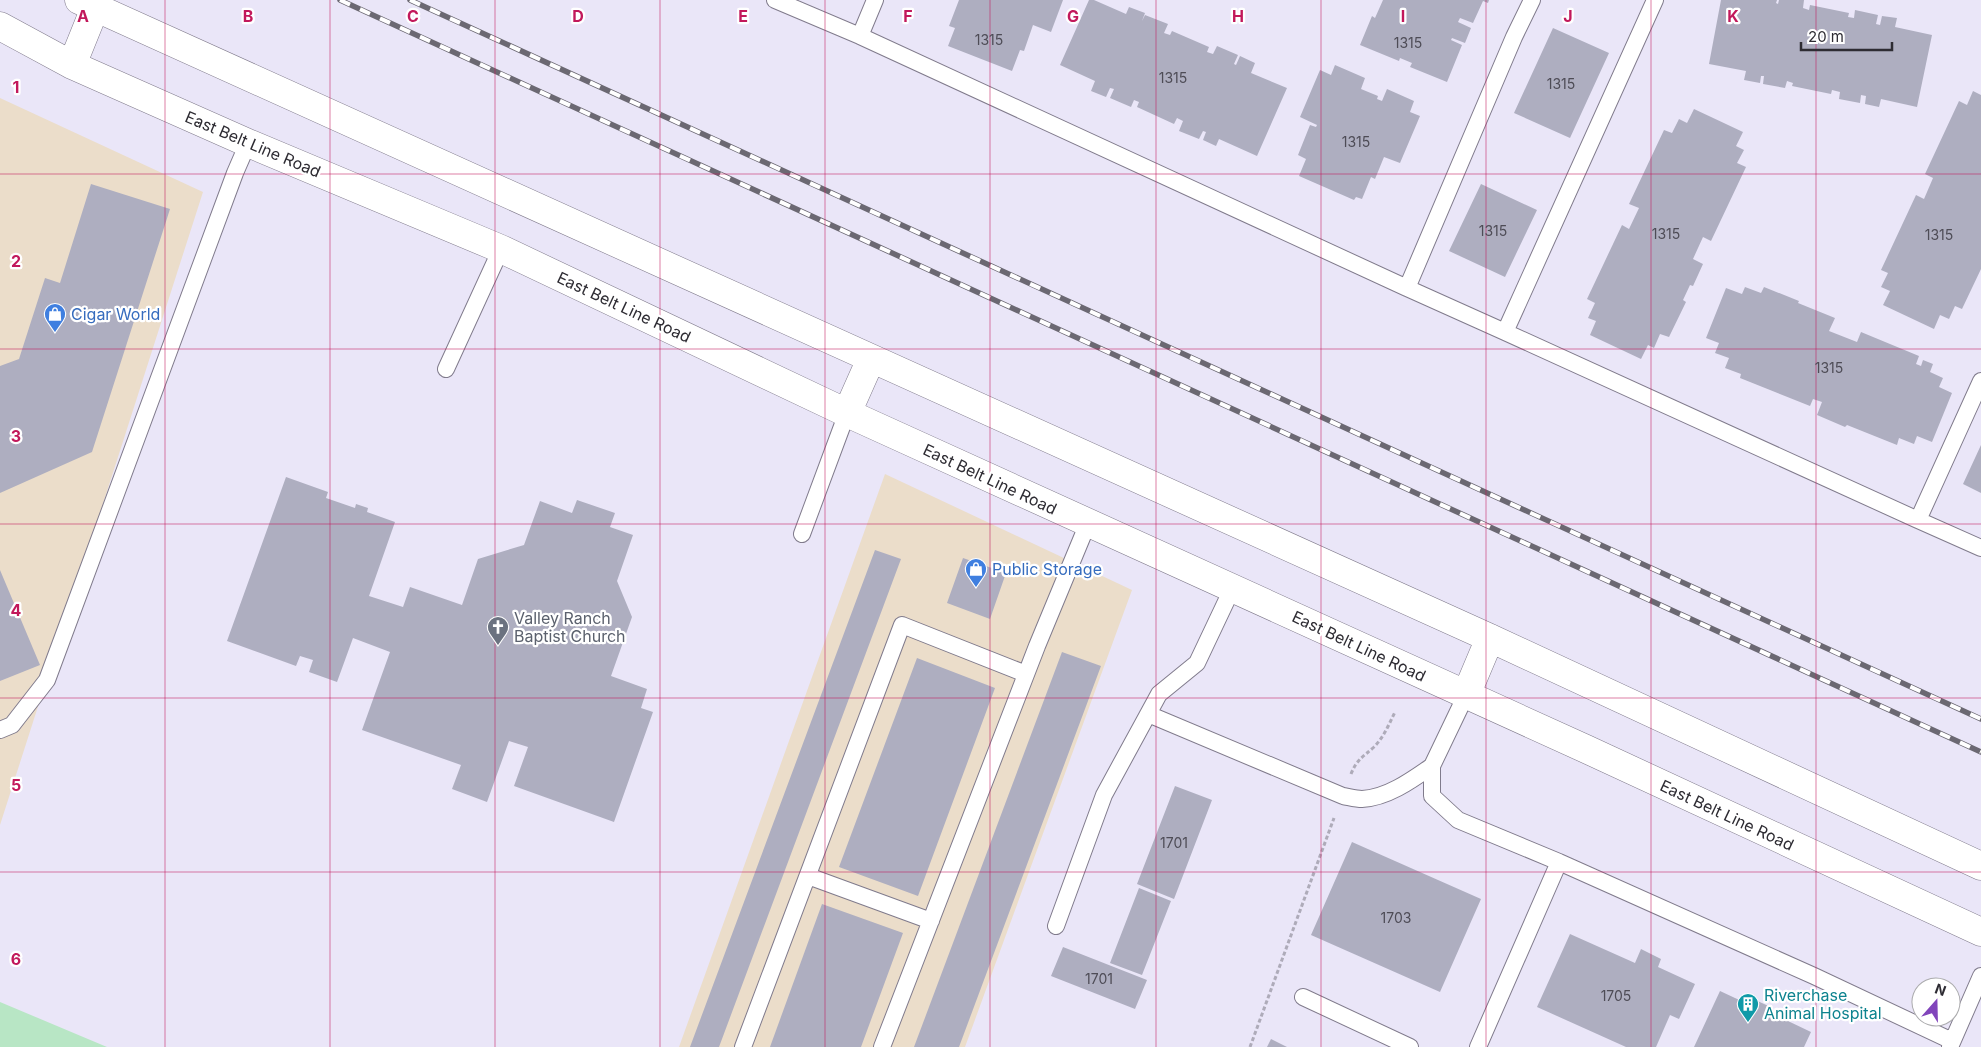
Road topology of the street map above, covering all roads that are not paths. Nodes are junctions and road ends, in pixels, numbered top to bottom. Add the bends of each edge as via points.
1 (775, 0) edge
2 (875, 0) edge
3 (1532, 0) edge
4 (1655, 0) edge
5 (87, 4) edge
6 (0, 26) edge
7 (860, 36) junction
8 (72, 65) junction
9 (248, 143) junction
10 (501, 249) junction
11 (1407, 288) junction
12 (1505, 332) junction
13 (871, 358) junction
14 (446, 369) dead end
15 (1981, 381) edge
16 (847, 413) junction
17 (1918, 520) junction
18 (1088, 523) junction
19 (802, 534) dead end
20 (1981, 548) edge
21 (1232, 589) junction
22 (1490, 638) junction
23 (1026, 674) junction
24 (1466, 696) junction
25 (1148, 714) junction
26 (0, 730) edge
27 (1432, 766) junction
28 (1559, 862) junction
29 (1981, 866) edge
30 (808, 876) junction
31 (931, 921) junction
32 (1056, 926) dead end
33 (1981, 932) edge
34 (1981, 976) edge
35 (1302, 997) dead end
36 (1951, 1044) edge
37 (743, 1047) edge
38 (882, 1047) edge
39 (1410, 1047) edge
40 (1478, 1047) edge

1 - 7 lane
2 - 7 lane
3 - 11 lane
4 - 12 lane
5 - 8 main road
5 - 13 main road
6 - 8 main road, East Belt Line Road
7 - 11 lane
8 - 9 main road, East Belt Line Road
9 - 10 main road, East Belt Line Road
9 - 26 lane via 47,680 12,725
10 - 14 lane
10 - 16 main road, East Belt Line Road
11 - 12 lane
12 - 17 lane
13 - 16 main road
13 - 22 main road
15 - 17 lane
16 - 18 main road, East Belt Line Road
16 - 19 lane
17 - 20 lane
18 - 21 main road, East Belt Line Road
18 - 23 lane
21 - 24 main road, East Belt Line Road
21 - 25 lane via 1197,663 1159,694
22 - 24 main road
22 - 29 main road
23 - 30 lane via 902,625
23 - 31 lane
24 - 27 lane
24 - 33 main road, East Belt Line Road
25 - 27 lane via 1343,796 1361,799 1381,795 1411,781
25 - 32 lane via 1104,795
27 - 28 lane via 1432,796 1458,820
28 - 36 lane via 1814,976
28 - 40 lane
30 - 31 lane
30 - 37 lane
31 - 38 lane
34 - 36 lane
35 - 39 lane

